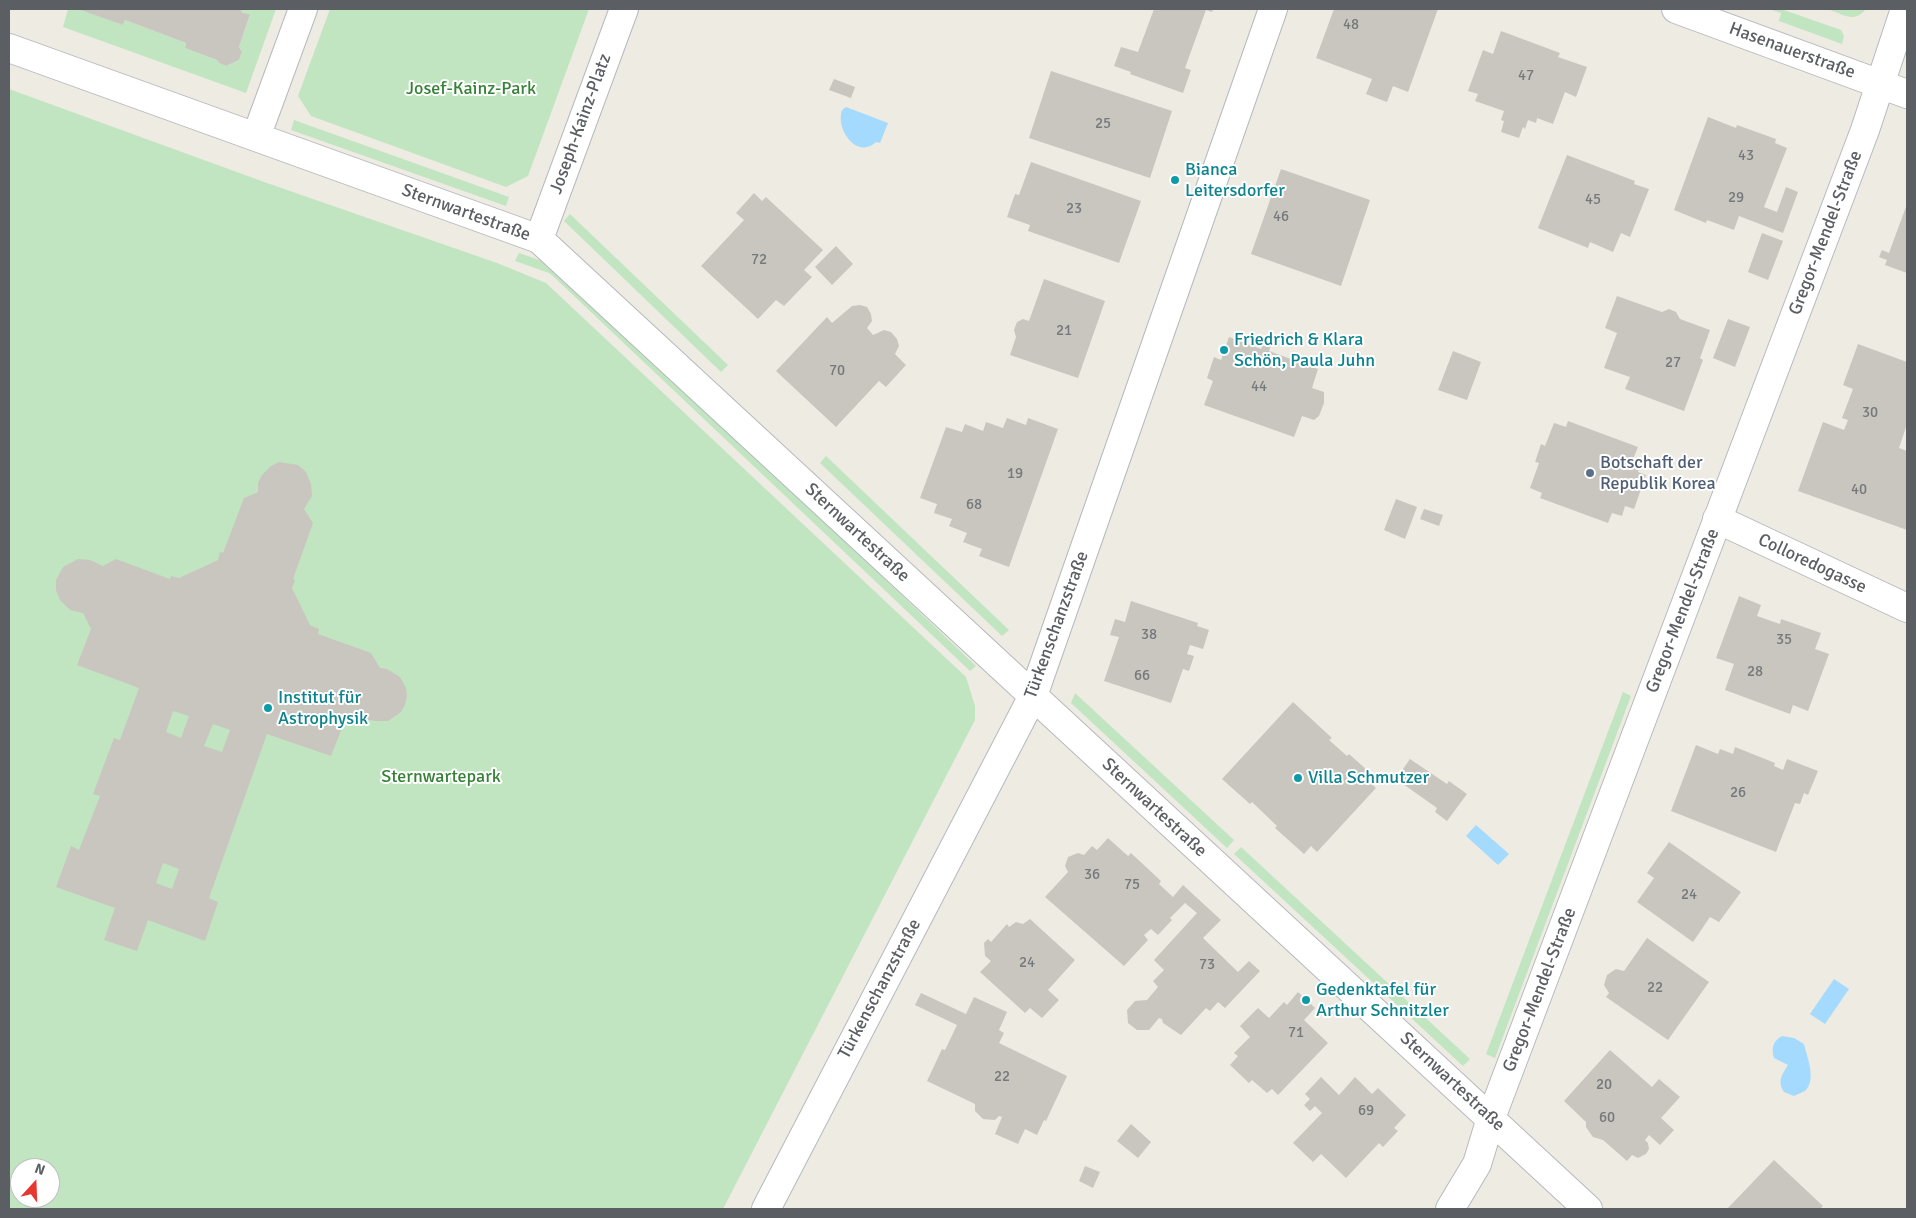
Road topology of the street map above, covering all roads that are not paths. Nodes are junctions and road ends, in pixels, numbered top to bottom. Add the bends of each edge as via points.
1 (303, 9) edge
2 (624, 9) edge
3 (1273, 9) edge
4 (1676, 9) edge
5 (1905, 9) edge
6 (9, 48) edge
7 (1879, 84) junction
8 (1907, 94) edge
9 (256, 137) junction
10 (539, 239) junction
11 (1717, 519) junction
12 (1907, 608) edge
13 (1034, 696) junction
14 (1491, 1118) junction
15 (766, 1209) edge
16 (1450, 1209) edge
17 (1588, 1209) edge

1 - 9 street
2 - 10 street, Joseph-Kainz-Platz
3 - 13 street, Türkenschanzstraße
4 - 7 street, Hasenauerstraße
5 - 7 street, Gregor-Mendel-Straße
6 - 9 street, Sternwartestraße
7 - 8 street, Hasenauerstraße
7 - 11 street, Gregor-Mendel-Straße via 1865,130
9 - 10 street, Sternwartestraße
10 - 13 street, Sternwartestraße
11 - 12 street, Colloredogasse
11 - 14 street, Gregor-Mendel-Straße
13 - 14 street, Sternwartestraße
13 - 15 street, Türkenschanzstraße
14 - 16 street, Gregor-Mendel-Straße via 1477,1164
14 - 17 street, Sternwartestraße

